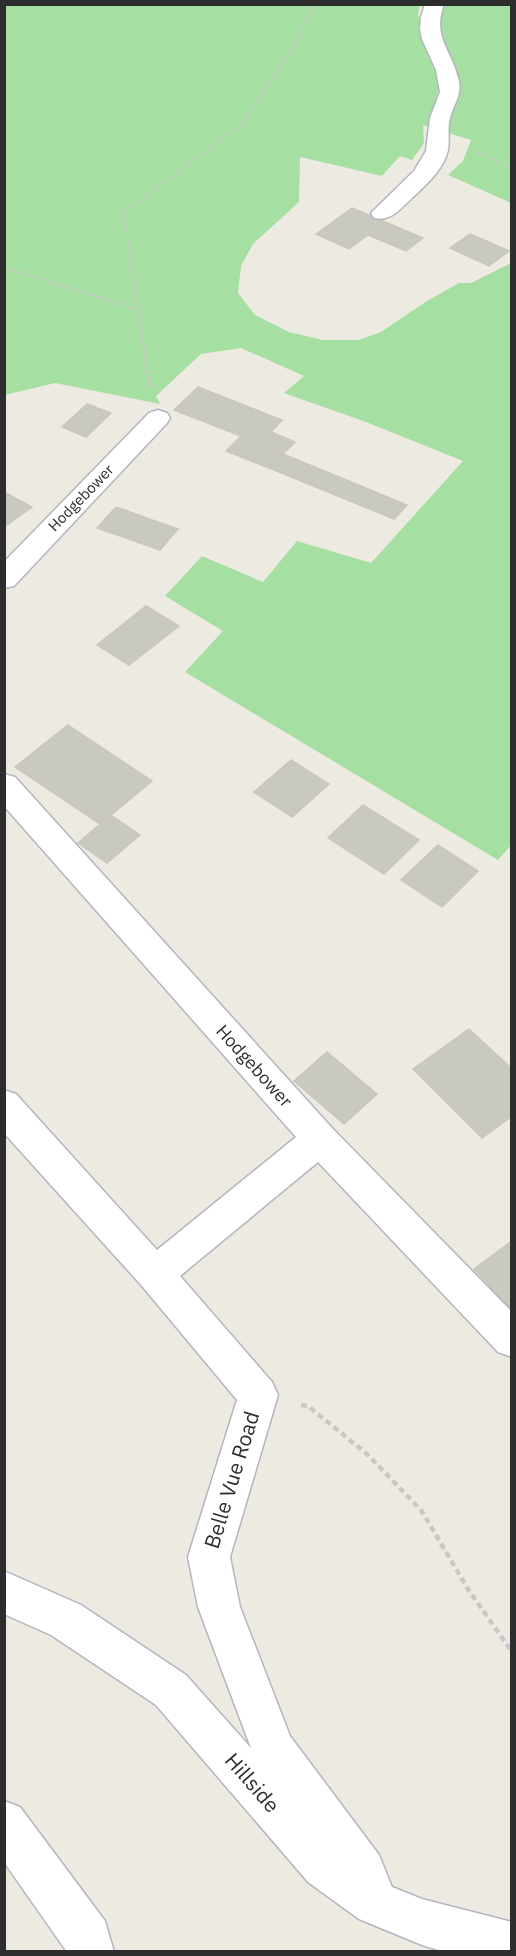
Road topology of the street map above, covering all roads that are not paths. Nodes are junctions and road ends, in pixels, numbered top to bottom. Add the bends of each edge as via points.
1 (435, 4) edge
2 (382, 213) dead end
3 (158, 418) road end
4 (4, 579) edge
5 (7, 794) edge
6 (6, 1110) edge
7 (320, 1139) junction
8 (155, 1274) junction
9 (512, 1339) edge
10 (4, 1592) edge
11 (4, 1823) edge
12 (375, 1903) junction
13 (512, 1946) edge
14 (91, 1952) edge

1 - 2 street via 429,22 431,38 450,93 440,119 437,152 427,169
3 - 4 street, Hodgebower
5 - 7 street, Hodgebower
6 - 8 street, Belle Vue Road
7 - 8 street
7 - 9 street, Hodgebower
8 - 12 street, Belle Vue Road via 258,1395 209,1557 219,1607 274,1750 363,1871
10 - 12 street, Hillside via 66,1620 171,1690 324,1866
11 - 14 street via 88,1938
12 - 13 street, Hillside via 422,1922

